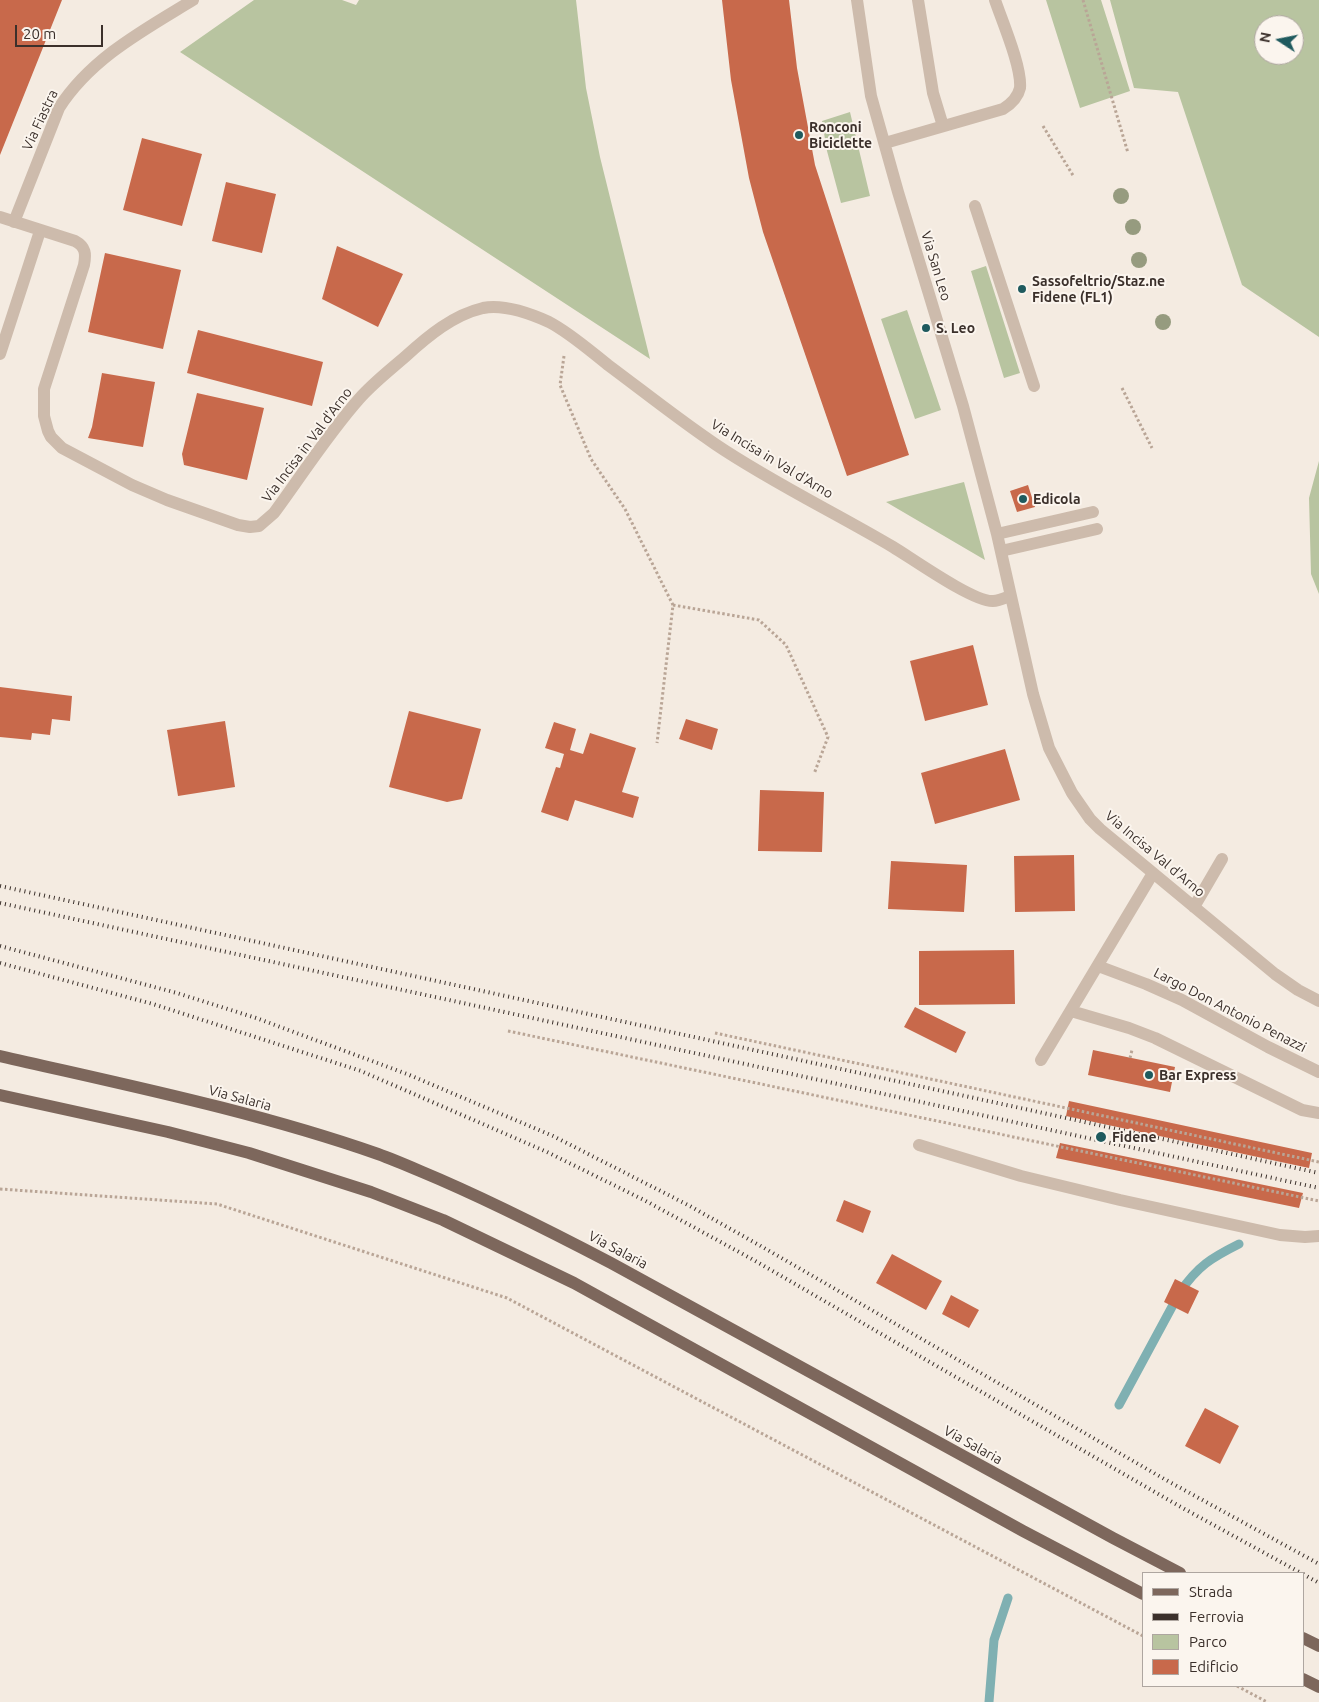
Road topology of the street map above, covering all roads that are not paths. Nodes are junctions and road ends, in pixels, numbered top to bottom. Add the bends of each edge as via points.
1 (193, 0) edge
2 (857, 0) edge
3 (918, 0) edge
4 (995, 0) edge
5 (943, 126) junction
6 (884, 144) junction
7 (975, 206) dead end
8 (0, 218) edge
9 (14, 222) junction
10 (40, 231) junction
11 (0, 354) edge
12 (1034, 386) dead end
13 (1093, 512) dead end
14 (1098, 529) dead end
15 (997, 534) junction
16 (1001, 551) junction
17 (1010, 596) junction
18 (1222, 860) dead end
19 (1153, 873) junction
20 (1194, 907) junction
21 (1098, 966) junction
22 (1319, 1001) edge
23 (1071, 1011) junction
24 (0, 1056) edge
25 (1041, 1060) dead end
26 (1319, 1072) edge
27 (0, 1095) edge
28 (1319, 1113) edge
29 (919, 1144) dead end
30 (1319, 1236) edge
31 (1178, 1572) edge
32 (1142, 1593) edge
33 (1304, 1638) edge
34 (1319, 1646) edge
35 (1304, 1680) edge
36 (1319, 1688) edge

1 - 9 street, Via Fiastra via 114,51 70,91 59,108
2 - 6 street, Via San Leo via 872,96
3 - 5 street via 933,93
4 - 5 street via 1016,63 1020,88 1017,96 1003,108
5 - 6 street
6 - 15 street, Via San Leo via 963,406
7 - 12 street
8 - 9 street, Via Incisa in Val d'Arno
9 - 10 street, Via Incisa in Val d'Arno
10 - 11 street
10 - 17 street, Via Incisa in Val d'Arno via 76,241 85,250 44,389 44,416 51,437 62,448 132,485 202,513 242,526 259,526 267,521 360,398 421,342 462,315 496,306 549,322 698,432 762,474 914,559 966,593 992,601
13 - 15 street
14 - 16 street
15 - 16 street, Via San Leo
16 - 17 street, Via San Leo
17 - 19 street, Via Incisa Val d'Arno via 1043,729 1064,779 1081,807 1100,829
18 - 20 street
19 - 20 street, Via Incisa Val d'Arno
19 - 21 street
20 - 22 street, Via Incisa Val d'Arno via 1286,983
21 - 23 street
21 - 26 street, Largo Don Antonio Penazzi via 1182,1000
23 - 25 street
23 - 28 street via 1155,1038 1302,1110
24 - 31 main road, Via Salaria via 298,1129 380,1154 460,1188 611,1263
27 - 32 main road via 249,1153 371,1192 443,1220 574,1283
29 - 30 street via 1021,1176 1120,1200 1280,1235
33 - 34 main road
35 - 36 main road

